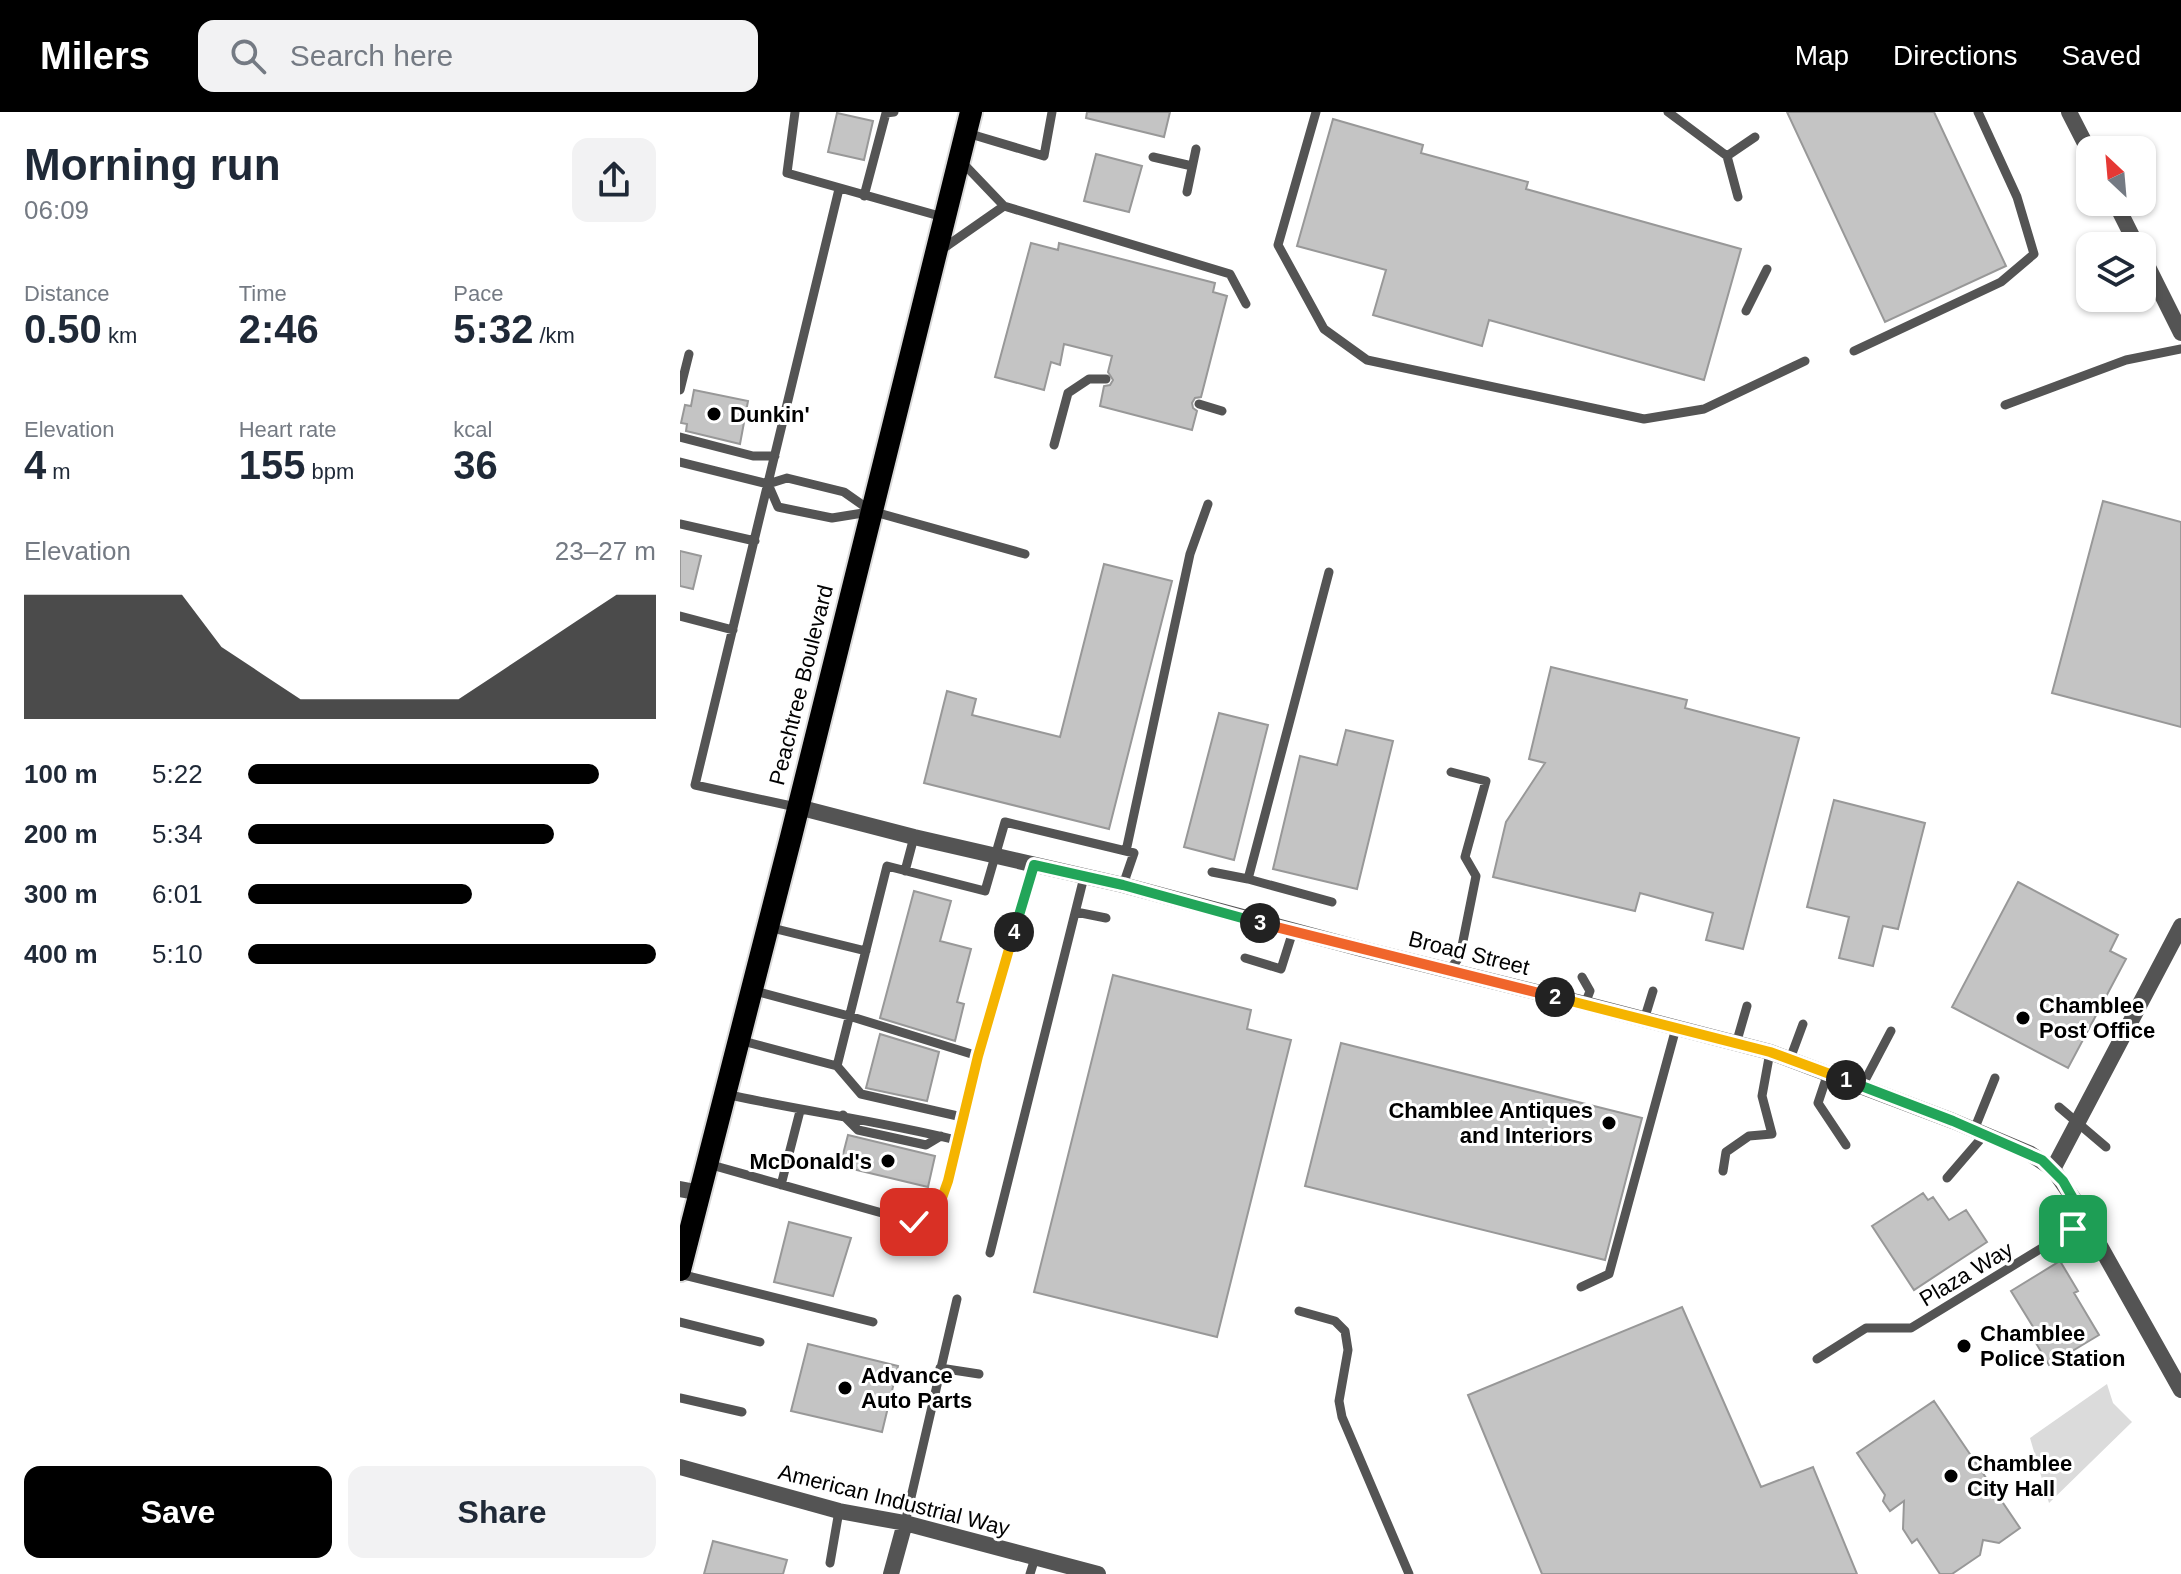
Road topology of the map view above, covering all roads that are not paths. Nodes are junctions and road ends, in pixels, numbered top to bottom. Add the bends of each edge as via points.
1 (795, 112) edge
2 (886, 112) edge
3 (894, 112) edge
4 (1052, 112) edge
5 (1316, 112) edge
6 (1668, 112) edge
7 (1978, 112) edge
8 (2069, 112) edge
9 (969, 122) edge
10 (1048, 135) junction
11 (2081, 136) edge
12 (1062, 137) dead end
13 (1755, 137) dead end
14 (1196, 149) dead end
15 (1727, 156) junction
16 (1153, 157) dead end
17 (959, 159) junction
18 (1192, 166) junction
19 (839, 189) junction
20 (1187, 192) dead end
21 (864, 196) junction
22 (1738, 197) dead end
23 (1004, 206) junction
24 (943, 217) junction
25 (934, 255) junction
26 (1767, 269) dead end
27 (2156, 283) edge
28 (1246, 304) dead end
29 (1746, 311) dead end
30 (2181, 333) edge
31 (2181, 349) edge
32 (1854, 351) dead end
33 (689, 354) dead end
34 (1805, 361) dead end
35 (1106, 379) dead end
36 (680, 390) edge
37 (1199, 404) dead end
38 (2005, 405) dead end
39 (1222, 411) dead end
40 (680, 437) edge
41 (1054, 445) dead end
42 (775, 456) junction
43 (680, 462) edge
44 (768, 484) junction
45 (1208, 504) dead end
46 (871, 511) junction
47 (680, 524) edge
48 (755, 541) junction
49 (1025, 554) dead end
50 (1329, 572) dead end
51 (680, 616) edge
52 (733, 630) junction
53 (1451, 772) dead end
54 (798, 807) junction
55 (914, 837) junction
56 (1126, 851) junction
57 (995, 856) junction
58 (1034, 865) junction
59 (905, 871) junction
60 (1212, 872) dead end
61 (1084, 877) junction
62 (1248, 879) junction
63 (1123, 885) junction
64 (1332, 902) dead end
65 (1076, 912) junction
66 (1106, 918) dead end
67 (767, 926) junction
68 (2181, 926) edge
69 (1293, 931) junction
70 (866, 951) junction
71 (1245, 958) dead end
72 (1449, 971) junction
73 (1582, 977) dead end
74 (751, 990) junction
75 (1653, 991) dead end
76 (1585, 1004) junction
77 (1747, 1006) dead end
78 (849, 1016) junction
79 (1644, 1020) junction
80 (1803, 1024) dead end
81 (1676, 1028) junction
82 (1891, 1031) dead end
83 (739, 1040) junction
84 (1736, 1044) junction
85 (1770, 1052) junction
86 (978, 1056) junction
87 (1790, 1059) junction
88 (837, 1066) junction
89 (1828, 1073) junction
90 (1995, 1078) dead end
91 (1862, 1086) junction
92 (725, 1094) junction
93 (2059, 1107) dead end
94 (800, 1111) junction
95 (962, 1117) junction
96 (2076, 1124) junction
97 (1979, 1132) junction
98 (956, 1140) junction
99 (1846, 1145) dead end
100 (2106, 1147) dead end
101 (708, 1164) junction
102 (2053, 1169) junction
103 (1723, 1171) dead end
104 (1947, 1178) dead end
105 (781, 1185) junction
106 (690, 1191) edge
107 (2086, 1221) junction
108 (990, 1253) dead end
109 (681, 1266) edge
110 (1581, 1287) dead end
111 (957, 1299) dead end
112 (1299, 1311) dead end
113 (680, 1322) edge
114 (873, 1322) dead end
115 (760, 1342) dead end
116 (1817, 1359) dead end
117 (940, 1368) junction
118 (979, 1374) dead end
119 (2181, 1390) edge
120 (680, 1398) edge
121 (742, 1412) dead end
122 (680, 1467) edge
123 (839, 1511) junction
124 (905, 1523) junction
125 (830, 1563) dead end
126 (1032, 1566) edge
127 (891, 1574) edge
128 (1098, 1574) edge
129 (1409, 1574) edge

1 - 19 lane via 787,173
2 - 3 lane
2 - 21 lane
4 - 10 lane
5 - 34 lane via 1278,245 1324,329 1367,360 1644,419 1704,409
6 - 15 lane
7 - 32 lane via 2017,197 2034,254 2001,282
8 - 11 street
9 - 10 lane via 1044,156
9 - 17 highway, Peachtree Boulevard
10 - 12 lane
13 - 15 lane
14 - 18 lane
15 - 22 lane
16 - 18 lane
17 - 23 lane
17 - 24 highway, Peachtree Boulevard
18 - 20 lane
19 - 21 lane
19 - 42 lane
21 - 24 lane
23 - 25 lane
23 - 28 lane via 1230,274
24 - 25 highway, Peachtree Boulevard
25 - 46 highway, Peachtree Boulevard
26 - 29 lane
27 - 30 street
31 - 38 lane via 2126,360
33 - 36 lane
35 - 41 lane via 1089,379 1068,393
37 - 39 lane
40 - 42 lane via 753,456
42 - 44 lane
43 - 44 lane
44 - 46 lane via 787,478 844,492
44 - 46 lane via 778,507 832,518
44 - 48 lane
45 - 56 lane via 1190,554
46 - 49 lane
46 - 54 highway, Peachtree Boulevard
47 - 48 lane
48 - 52 lane
50 - 62 lane
51 - 52 lane
52 - 54 lane via 695,785
53 - 72 lane via 1486,781 1465,857 1476,876 1460,956
54 - 55 street, Broad Street
54 - 67 highway, Peachtree Boulevard
55 - 57 street, Broad Street
55 - 59 lane
56 - 57 lane via 1005,822
56 - 63 lane via 1134,853
57 - 58 street, Broad Street
57 - 59 lane via 985,891
58 - 61 street, Broad Street
58 - 86 lane
59 - 70 lane via 887,866
60 - 62 lane
61 - 63 street, Broad Street
61 - 65 lane
62 - 64 lane
63 - 69 street, Broad Street
65 - 66 lane
65 - 108 lane
67 - 70 lane
67 - 74 highway, Peachtree Boulevard
68 - 96 street
69 - 71 lane via 1281,969
69 - 72 street, Broad Street
70 - 78 lane
72 - 76 street, Broad Street
73 - 76 lane via 1590,991
74 - 78 lane
74 - 83 highway, Peachtree Boulevard
75 - 79 lane
76 - 79 street, Broad Street
77 - 84 lane
78 - 86 lane
78 - 88 lane
79 - 81 street, Broad Street
80 - 87 lane
81 - 84 street, Broad Street
81 - 110 lane via 1609,1274
82 - 91 lane
83 - 88 lane
83 - 92 highway, Peachtree Boulevard
84 - 85 street, Broad Street
85 - 87 street, Broad Street
85 - 103 lane via 1762,1096 1772,1134 1749,1136 1726,1152
86 - 95 lane
87 - 89 street, Broad Street
88 - 95 lane via 861,1094
89 - 91 street, Broad Street
89 - 99 lane via 1818,1103
90 - 97 lane
91 - 97 street, Broad Street
92 - 94 lane
92 - 101 highway, Peachtree Boulevard
93 - 96 lane
94 - 98 lane
94 - 105 lane
95 - 98 lane
96 - 100 lane
96 - 102 street
97 - 102 street, Broad Street
97 - 104 lane
98 - 105 lane via 937,1212 914,1222
101 - 105 lane
101 - 106 highway, Peachtree Boulevard
102 - 107 street, Broad Street
106 - 109 highway, Peachtree Boulevard
107 - 116 lane, Plaza Way via 1911,1328 1866,1328
107 - 119 street, Broad Street
109 - 114 lane
111 - 117 lane
112 - 129 lane via 1335,1321 1345,1331 1342,1417
113 - 115 lane
117 - 118 lane
117 - 124 lane
120 - 121 lane
122 - 123 street, American Industrial Way
123 - 124 street, American Industrial Way
123 - 125 lane
124 - 126 street, American Industrial Way
124 - 127 street
126 - 128 street, American Industrial Way

